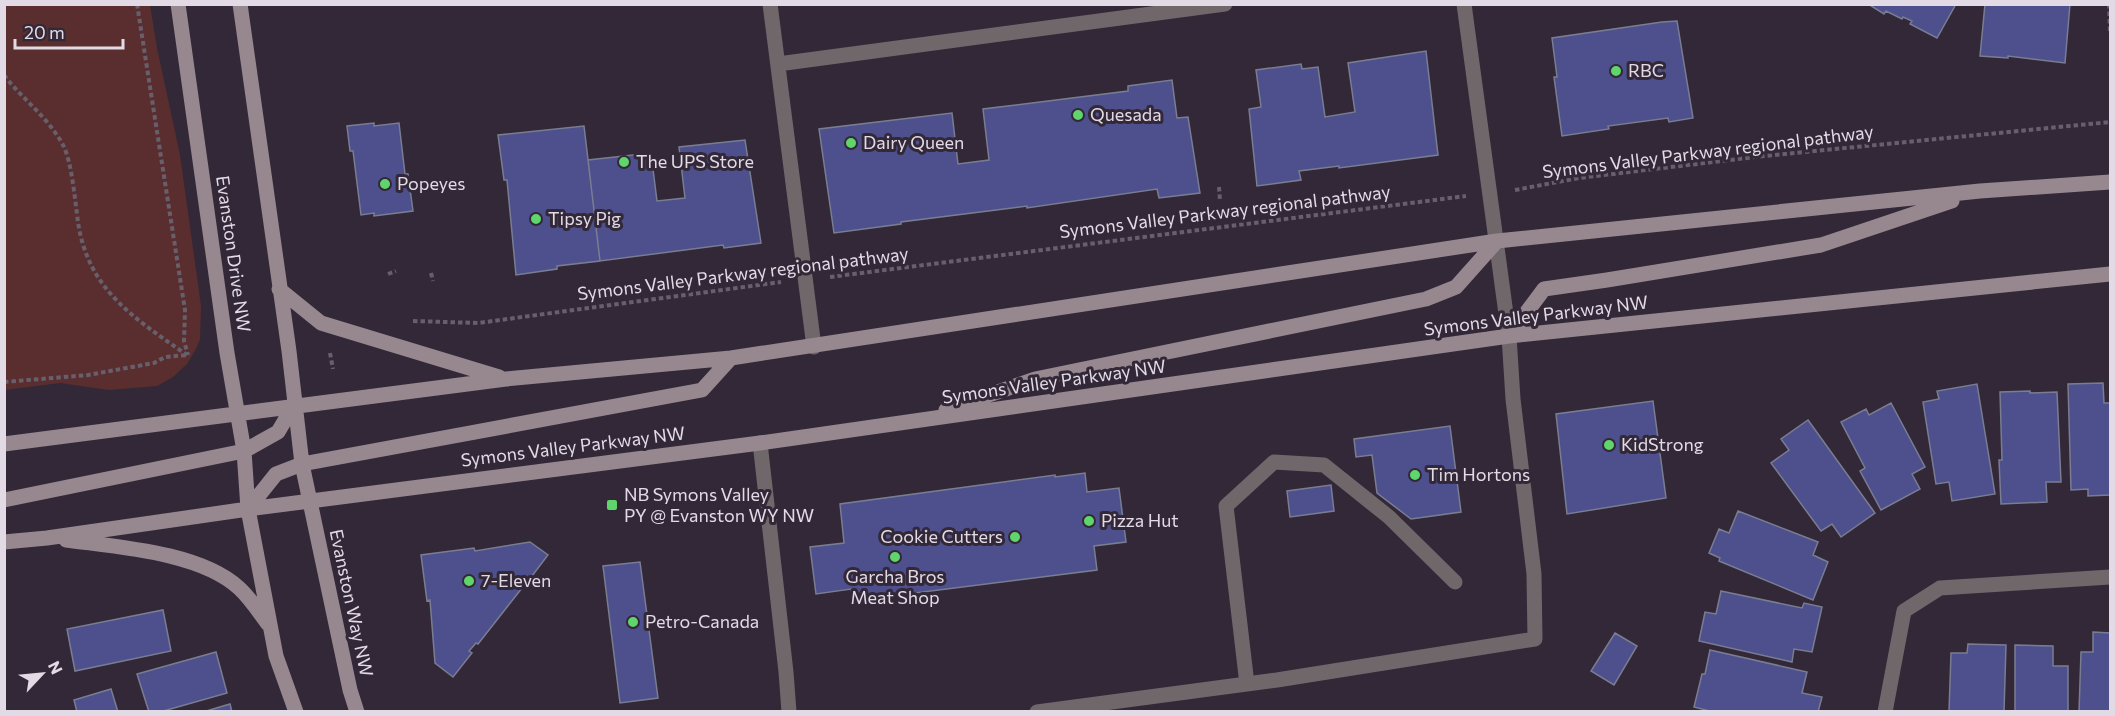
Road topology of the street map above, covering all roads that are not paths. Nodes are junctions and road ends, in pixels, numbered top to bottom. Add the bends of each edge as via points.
1 (178, 4) edge
2 (240, 4) edge
3 (770, 4) edge
4 (1226, 4) edge
5 (1464, 4) edge
6 (778, 64) junction
7 (2110, 182) edge
8 (1980, 191) junction
9 (1497, 241) junction
10 (2110, 274) edge
11 (279, 289) junction
12 (1509, 336) junction
13 (814, 347) junction
14 (731, 358) junction
15 (506, 379) junction
16 (294, 405) junction
17 (237, 413) junction
18 (912, 422) junction
19 (760, 442) junction
20 (4, 444) edge
21 (244, 451) junction
22 (302, 464) junction
23 (4, 500) edge
24 (309, 502) junction
25 (248, 509) junction
26 (47, 538) junction
27 (4, 542) edge
28 (2110, 577) edge
29 (1455, 582) dead end
30 (270, 627) junction
31 (1247, 684) junction
32 (296, 711) edge
33 (357, 711) edge
34 (789, 711) edge
35 (1037, 711) edge
36 (1885, 711) edge

1 - 17 main road, Evanston Drive NW
2 - 11 main road
3 - 6 street
4 - 6 street
5 - 9 street
6 - 13 street
7 - 8 main road
8 - 9 main road
8 - 12 main road via 1821,245 1544,289
9 - 12 street
9 - 13 main road
9 - 18 main road via 1456,287 1426,299 1035,379
10 - 12 main road, Symons Valley Parkway NW
11 - 15 main road via 328,327
11 - 16 main road
12 - 18 main road, Symons Valley Parkway NW
12 - 31 street via 1534,574 1535,639
13 - 14 main road
14 - 15 main road
14 - 22 main road via 702,390
15 - 16 main road
16 - 17 main road
16 - 21 main road via 278,432
16 - 22 main road
17 - 20 main road
17 - 21 main road, Evanston Drive NW
18 - 19 main road, Symons Valley Parkway NW
19 - 24 main road, Symons Valley Parkway NW
19 - 34 street
21 - 23 main road
21 - 25 main road, Evanston Drive NW
22 - 24 main road
22 - 25 main road via 276,474
24 - 25 main road, Symons Valley Parkway NW
24 - 33 main road, Evanston Way NW
25 - 26 main road, Symons Valley Parkway NW
25 - 30 main road
26 - 27 main road, Symons Valley Parkway NW
26 - 30 main road via 158,553 209,569 238,587
28 - 36 street via 1940,588 1904,611
29 - 31 street via 1389,517 1324,465 1274,462 1226,506
30 - 32 main road
31 - 35 street

